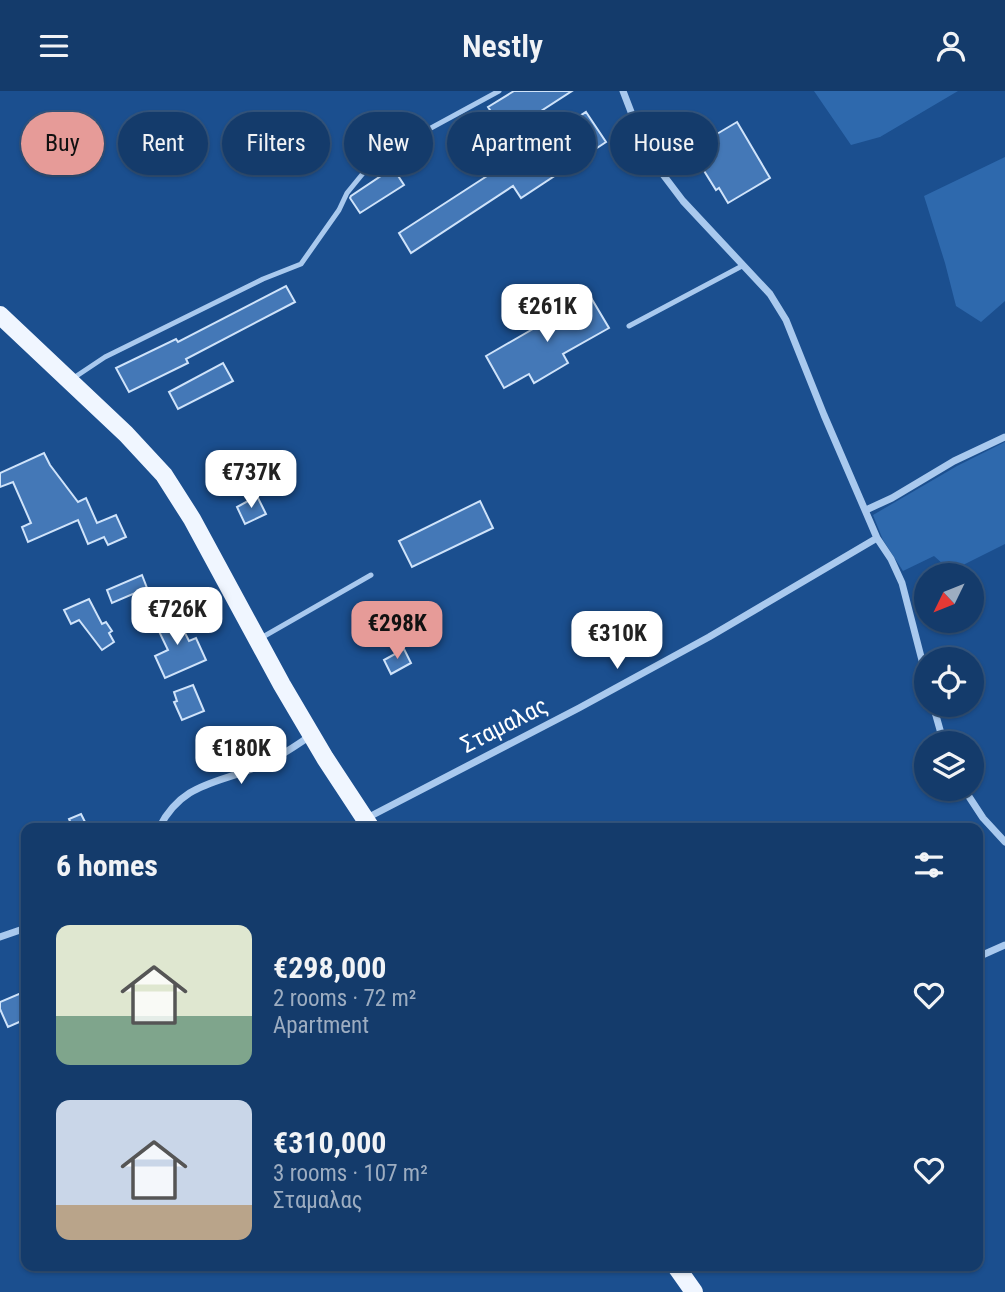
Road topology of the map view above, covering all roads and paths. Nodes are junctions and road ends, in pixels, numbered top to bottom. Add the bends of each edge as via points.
1 (499, 91) edge
2 (623, 91) edge
3 (742, 266) junction
4 (0, 315) edge
5 (629, 326) dead end
6 (70, 381) junction
7 (1005, 436) edge
8 (866, 510) junction
9 (877, 538) junction
10 (371, 575) dead end
11 (257, 641) junction
12 (919, 647) edge
13 (311, 735) junction
14 (972, 801) edge
15 (162, 823) edge
16 (368, 823) edge
17 (1005, 842) edge
18 (21, 930) edge
19 (0, 937) edge
20 (1005, 945) edge
21 (983, 955) edge
22 (679, 1271) edge
23 (694, 1292) edge

1 - 6 lane via 369,166 301,264 105,357
2 - 3 street via 658,168
3 - 5 lane
3 - 8 street via 770,294 786,320
4 - 6 main road
6 - 11 main road via 164,475
7 - 8 street
8 - 9 street
9 - 12 street via 902,583
9 - 16 street, Σταμαλας
10 - 11 lane
11 - 13 main road
13 - 15 street via 262,765 184,795
13 - 16 main road
14 - 17 street
18 - 19 street
20 - 21 street
22 - 23 main road

